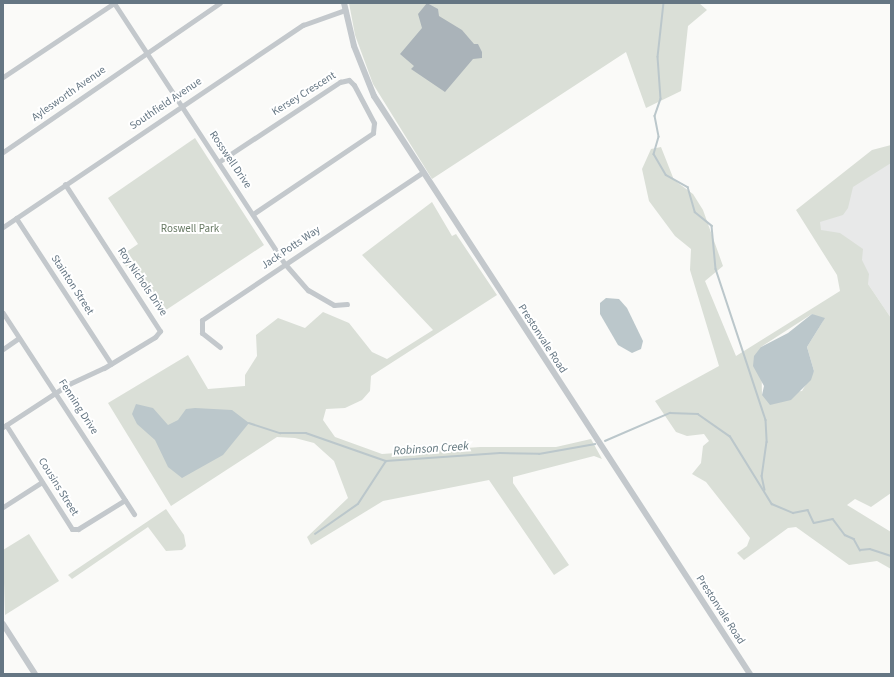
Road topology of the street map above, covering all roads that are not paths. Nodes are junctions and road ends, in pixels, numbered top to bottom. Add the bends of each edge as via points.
1 (114, 3) edge
2 (220, 3) edge
3 (344, 6) edge
4 (146, 53) junction
5 (3, 77) edge
6 (182, 106) junction
7 (3, 152) edge
8 (220, 161) junction
9 (422, 173) junction
10 (65, 184) junction
11 (254, 214) junction
12 (16, 218) junction
13 (3, 227) edge
14 (285, 264) junction
15 (347, 304) dead end
16 (3, 313) edge
17 (19, 338) junction
18 (220, 347) dead end
19 (3, 349) edge
20 (111, 364) junction
21 (56, 392) junction
22 (4, 426) edge
23 (42, 482) junction
24 (125, 500) junction
25 (3, 507) edge
26 (134, 514) dead end
27 (3, 624) edge
28 (35, 674) edge
29 (750, 674) edge

1 - 4 street, Rosswell Drive
1 - 5 street
2 - 4 street, Aylesworth Avenue
3 - 6 street, Southfield Avenue via 303,24
3 - 9 street, Prestonvale Road via 365,76
4 - 6 street, Rosswell Drive
4 - 7 street, Aylesworth Avenue
6 - 8 street, Rosswell Drive
6 - 10 street, Southfield Avenue
8 - 11 street, Rosswell Drive
8 - 11 street, Kersey Crescent via 340,82 349,80 354,85 374,123 373,133
9 - 14 street, Jack Potts Way
9 - 29 street, Prestonvale Road
10 - 12 street, Southfield Avenue
10 - 20 street, Roy Nichols Drive via 160,328 155,337
11 - 14 street, Rosswell Drive
12 - 13 street, Southfield Avenue
12 - 20 street, Stainton Street
14 - 15 street, Rosswell Drive via 308,290 334,305
14 - 18 street, Jack Potts Way via 202,320 202,333
16 - 17 street, Fenning Drive
17 - 19 street
17 - 21 street, Fenning Drive
20 - 21 street, Roy Nichols Drive
21 - 22 street, Roy Nichols Drive
21 - 24 street, Fenning Drive
22 - 23 street, Cousins Street
23 - 24 street, Cousins Street via 72,529 78,530
23 - 25 street
24 - 26 street, Fenning Drive
27 - 28 street

